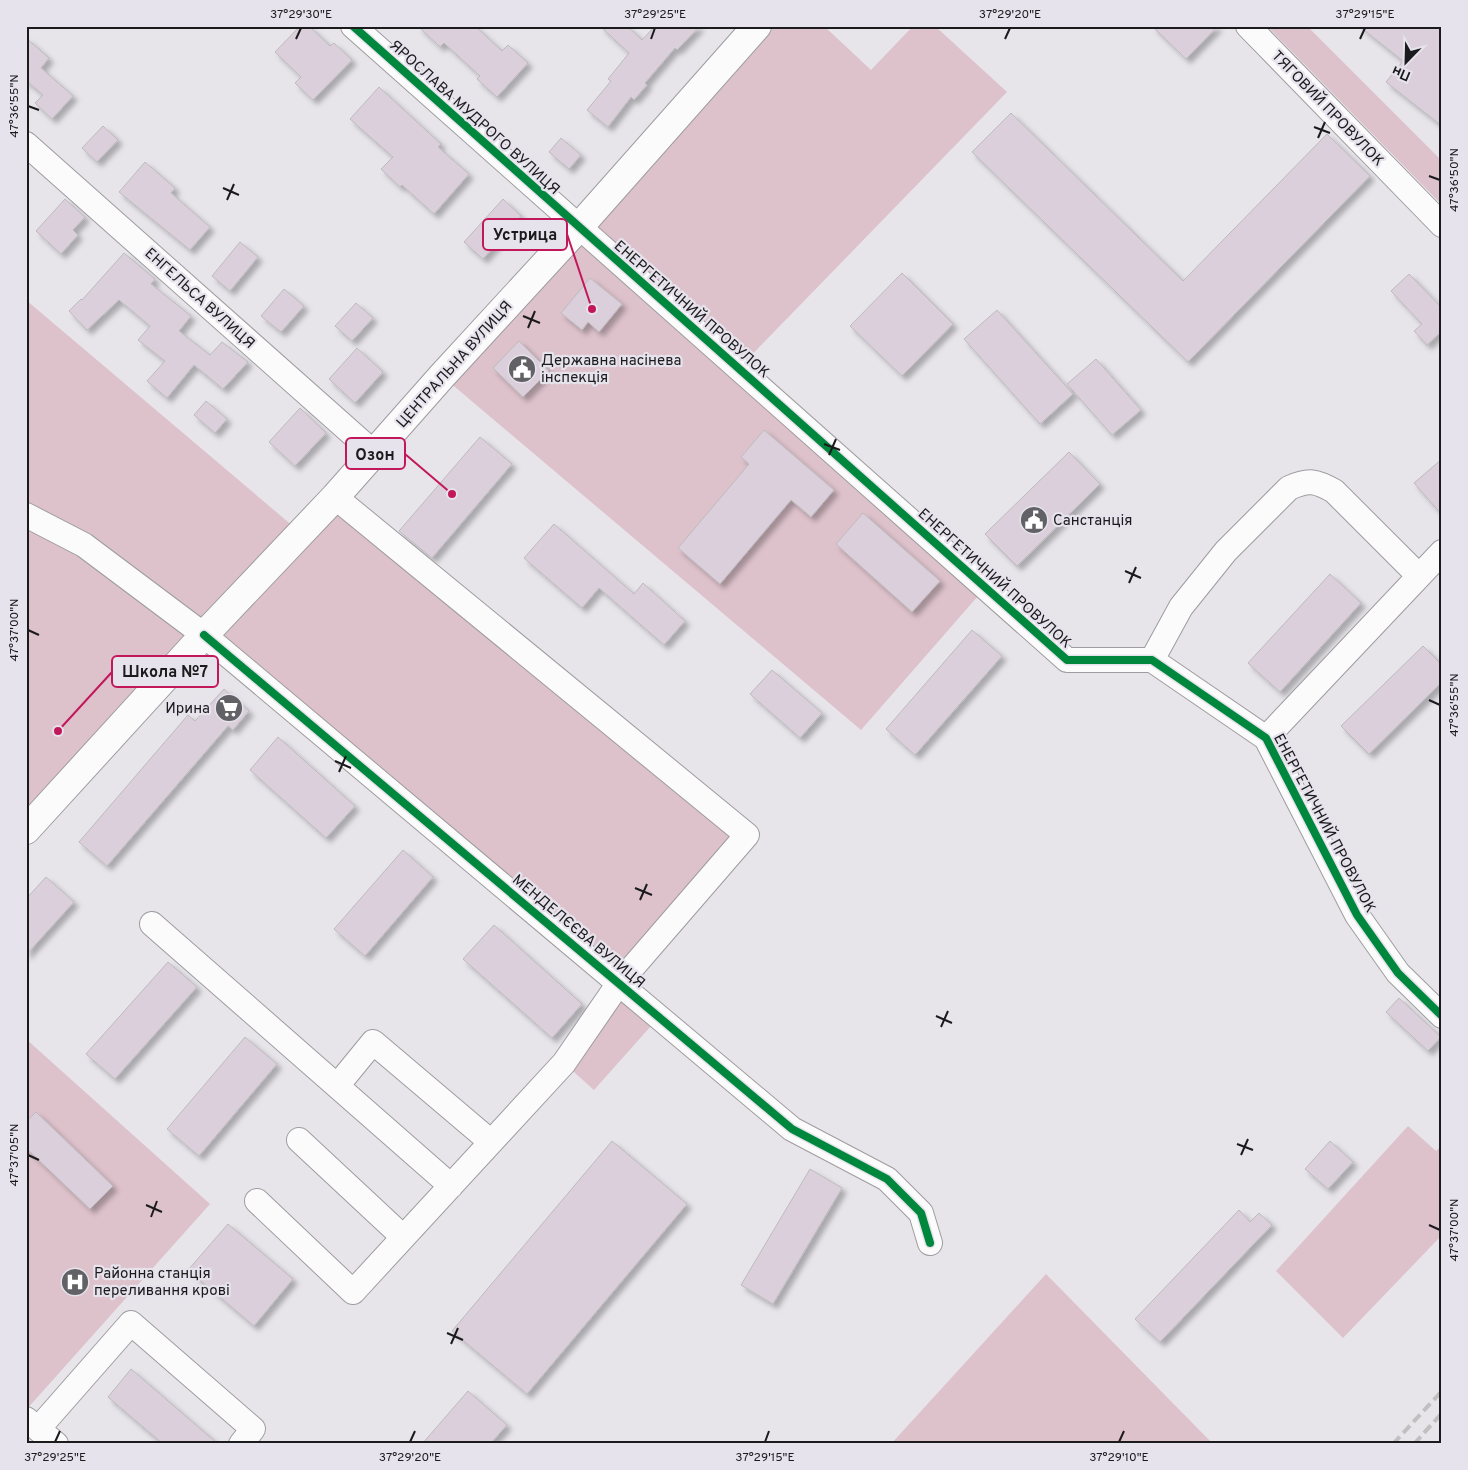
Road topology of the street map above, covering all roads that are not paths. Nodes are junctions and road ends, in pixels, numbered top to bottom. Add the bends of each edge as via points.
1 (353, 26) edge
2 (757, 26) edge
3 (1248, 26) edge
4 (26, 144) edge
5 (1442, 225) edge
6 (579, 228) junction
7 (374, 453) junction
8 (335, 497) junction
9 (26, 516) edge
10 (1442, 552) edge
11 (1419, 576) junction
12 (204, 635) junction
13 (1152, 660) junction
14 (1266, 738) junction
15 (26, 830) edge
16 (152, 924) dead end
17 (619, 983) junction
18 (1442, 1016) edge
19 (337, 1086) junction
20 (299, 1140) dead end
21 (491, 1142) junction
22 (451, 1186) junction
23 (257, 1201) dead end
24 (403, 1237) junction
25 (930, 1243) dead end
26 (40, 1430) edge
27 (241, 1444) edge

1 - 6 street, ЯРОСЛАВА МУДРОГО ВУЛИЦЯ
2 - 6 main road, ЦЕНТРАЛЬНА ВУЛИЦЯ
3 - 5 street, ТЯГОВИЙ ПРОВУЛОК
4 - 7 street, ЕНГЕЛЬСА ВУЛИЦЯ
6 - 7 main road, ЦЕНТРАЛЬНА ВУЛИЦЯ
6 - 13 street, ЕНЕРГЕТИЧНИЙ ПРОВУЛОК via 1067,660
7 - 8 main road, ЦЕНТРАЛЬНА ВУЛИЦЯ
8 - 12 main road, ЦЕНТРАЛЬНА ВУЛИЦЯ
8 - 17 street via 747,835
9 - 12 street, МЕНДЕЛЄЄВА ВУЛИЦЯ via 84,546
10 - 11 street
11 - 13 street via 1334,491 1318,482 1302,482 1289,488 1226,551 1181,608
11 - 14 street
12 - 15 main road, ЦЕНТРАЛЬНА ВУЛИЦЯ
12 - 17 street, МЕНДЕЛЄЄВА ВУЛИЦЯ
13 - 14 street, ЕНЕРГЕТИЧНИЙ ПРОВУЛОК
14 - 18 street, ЕНЕРГЕТИЧНИЙ ПРОВУЛОК via 1356,915 1398,973
16 - 19 street
17 - 21 street via 564,1063
17 - 25 street, МЕНДЕЛЄЄВА ВУЛИЦЯ via 792,1129 888,1179 921,1213
19 - 21 street via 373,1042
19 - 22 street
20 - 24 street
21 - 22 street
22 - 24 street
23 - 24 street via 353,1292
26 - 27 street via 131,1324 253,1429

